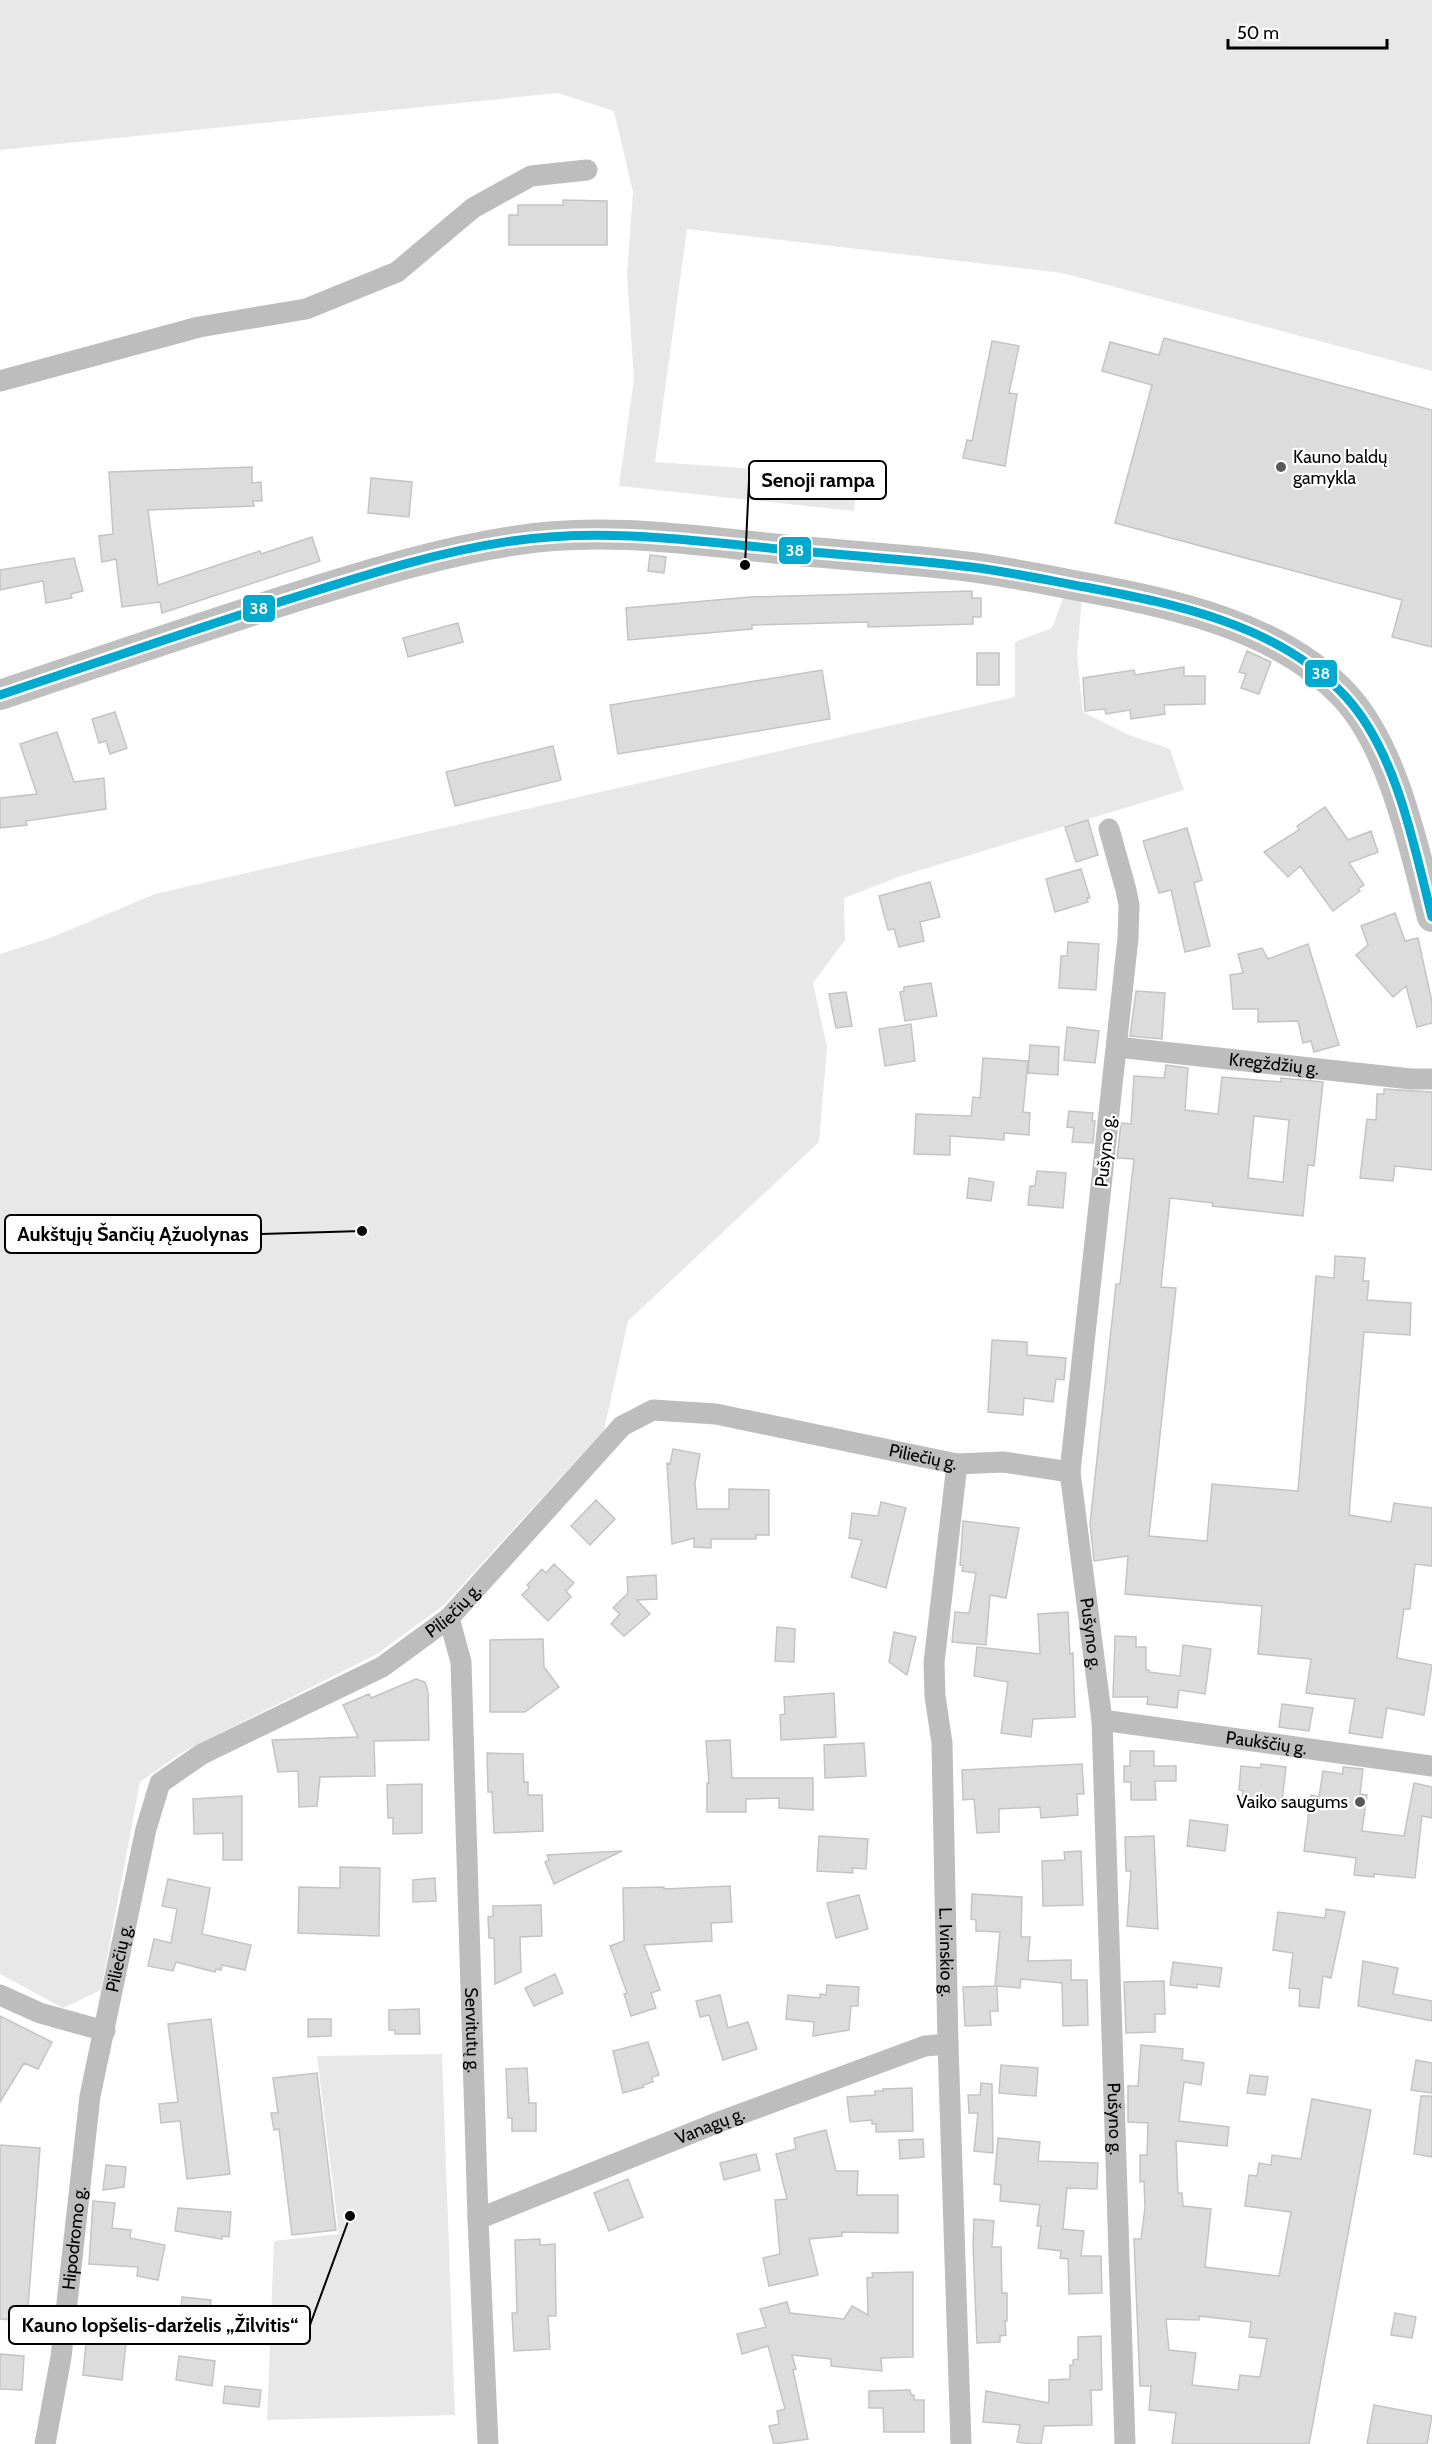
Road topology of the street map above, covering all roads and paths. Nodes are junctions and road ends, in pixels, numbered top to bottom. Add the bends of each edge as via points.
1 (587, 170) dead end
2 (0, 381) edge
3 (0, 695) edge
4 (1109, 829) dead end
5 (1432, 917) edge
6 (1117, 1047) junction
7 (1432, 1079) edge
8 (957, 1464) junction
9 (1070, 1472) junction
10 (449, 1618) junction
11 (1102, 1720) junction
12 (1432, 1766) edge
13 (0, 1995) edge
14 (105, 2031) junction
15 (948, 2044) junction
16 (478, 2219) junction
17 (45, 2444) edge
18 (488, 2444) edge
19 (962, 2444) edge
20 (1125, 2444) edge

1 - 2 street via 531,176 473,208 397,272 306,309 199,327
3 - 5 street via 206,625 427,557 513,540 558,535 661,536 970,567 1147,599 1208,616 1273,643 1326,677 1361,717 1389,773
4 - 6 street, Pušyno g. via 1129,905
6 - 7 street, Kregždžių g.
6 - 9 street, Pušyno g.
8 - 9 street, Piliečių g. via 1003,1462
8 - 10 street, Piliečių g. via 716,1414 653,1410 622,1426
8 - 15 street, L. Ivinskio g. via 934,1663 942,1743
9 - 11 street, Pušyno g.
10 - 14 street, Piliečių g. via 382,1667 201,1754 160,1783
10 - 16 street, Servitutų g. via 461,1662
11 - 12 street, Paukščių g.
11 - 20 street, Pušyno g.
13 - 14 street via 40,2013
14 - 17 street, Hipodromo g. via 90,2096 61,2356
15 - 16 street, Vanagų g. via 926,2046 740,2114
15 - 19 street, L. Ivinskio g.
16 - 18 street, Servitutų g.

